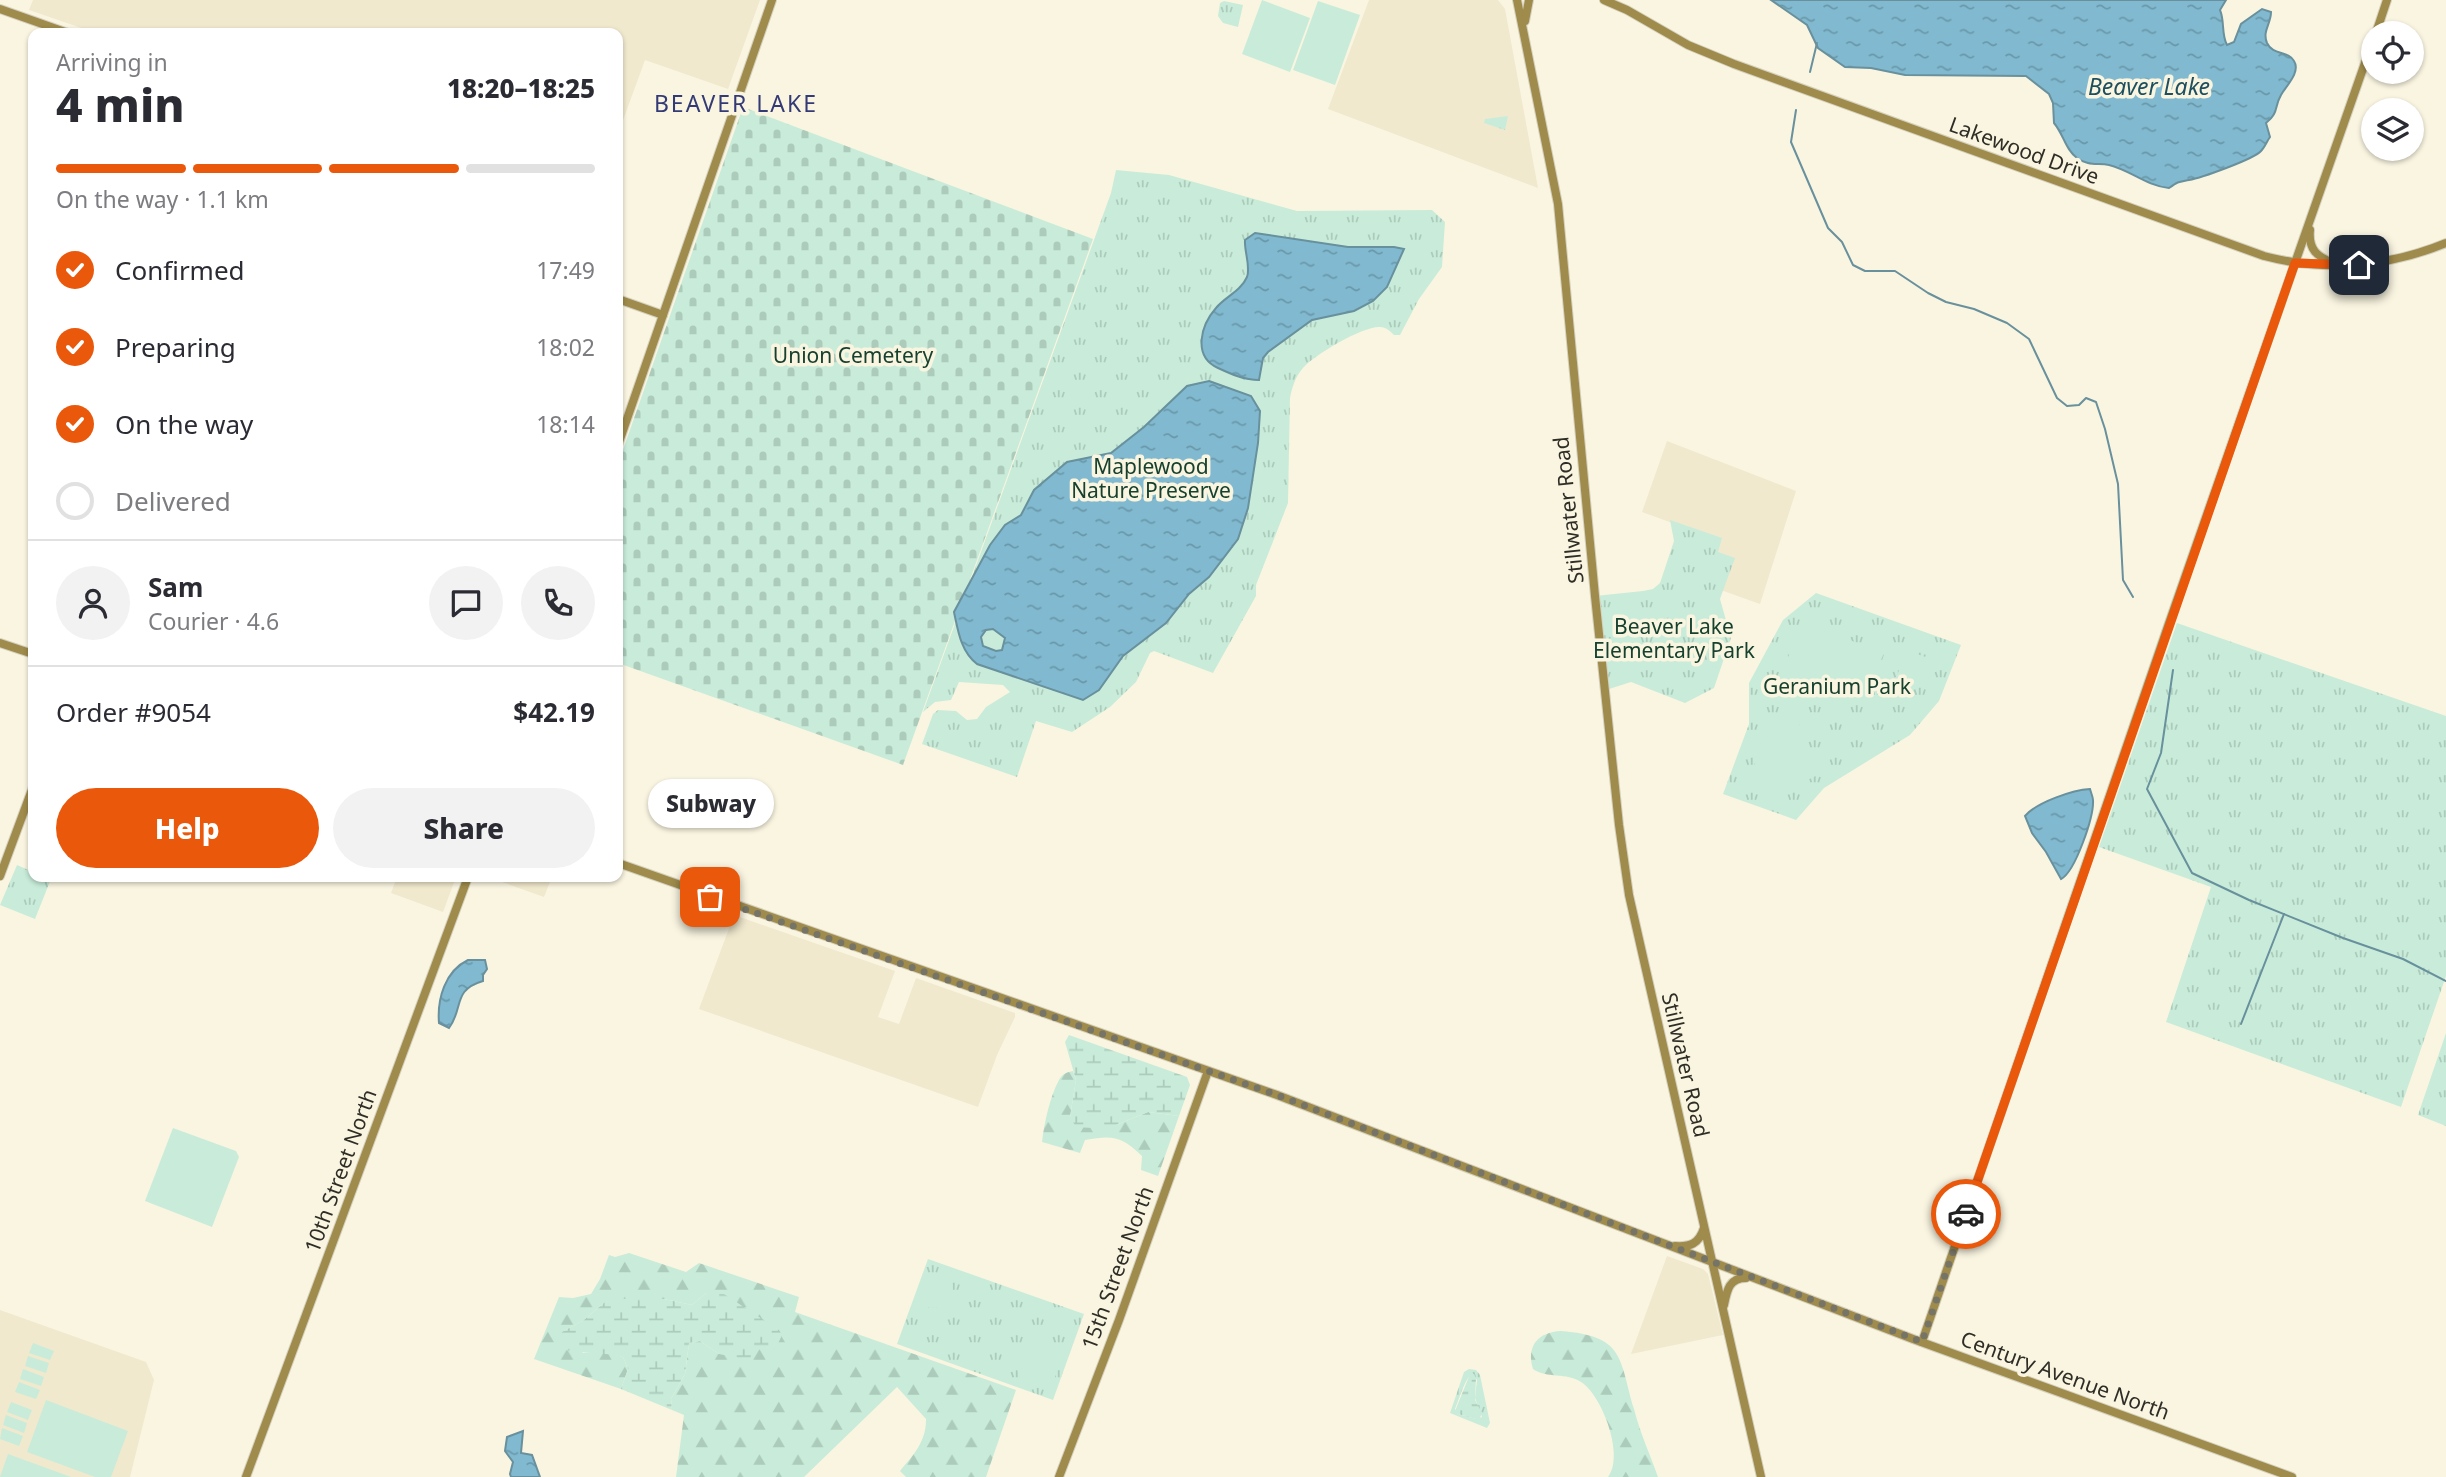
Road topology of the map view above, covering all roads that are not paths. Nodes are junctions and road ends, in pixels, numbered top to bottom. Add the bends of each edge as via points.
1 (772, 0) edge
2 (1515, 0) edge
3 (1529, 0) edge
4 (1604, 0) edge
5 (2387, 0) edge
6 (0, 9) edge
7 (2379, 21) edge
8 (54, 28) edge
9 (1524, 31) junction
10 (2361, 75) edge
11 (2312, 216) junction
12 (2446, 243) edge
13 (2295, 263) junction
14 (2336, 265) junction
15 (623, 301) edge
16 (663, 315) junction
17 (623, 431) edge
18 (0, 643) edge
19 (28, 652) edge
20 (28, 800) edge
21 (623, 865) edge
22 (0, 876) edge
23 (466, 882) edge
24 (1208, 1071) junction
25 (1705, 1225) junction
26 (1668, 1246) junction
27 (1713, 1263) junction
28 (1754, 1279) junction
29 (1723, 1307) junction
30 (1922, 1342) junction
31 (246, 1477) edge
32 (1059, 1477) edge
33 (1761, 1477) edge
34 (2292, 1477) edge

1 - 16 main road
2 - 9 main road, Stillwater Road
3 - 9 main road
4 - 13 main road, Lakewood Drive via 1734,64 2233,245
5 - 7 main road
6 - 8 main road
9 - 25 main road, Stillwater Road via 1558,204 1624,865
10 - 11 main road
11 - 13 main road
11 - 14 main road via 2309,238 2313,251
12 - 14 main road, Lakewood Drive via 2380,263
13 - 14 main road, Lakewood Drive
13 - 30 main road
15 - 16 main road
16 - 17 main road
18 - 19 main road
20 - 22 main road
21 - 24 main road
23 - 31 main road, 10th Street North
24 - 26 main road, Century Avenue North
24 - 32 main road, 15th Street North
25 - 26 main road via 1694,1244
25 - 27 main road, Stillwater Road
26 - 27 main road, Century Avenue North
27 - 28 main road, Century Avenue North
27 - 29 main road, Stillwater Road
28 - 29 main road via 1731,1283
28 - 30 main road, Century Avenue North
29 - 33 main road, Stillwater Road
30 - 34 main road, Century Avenue North

